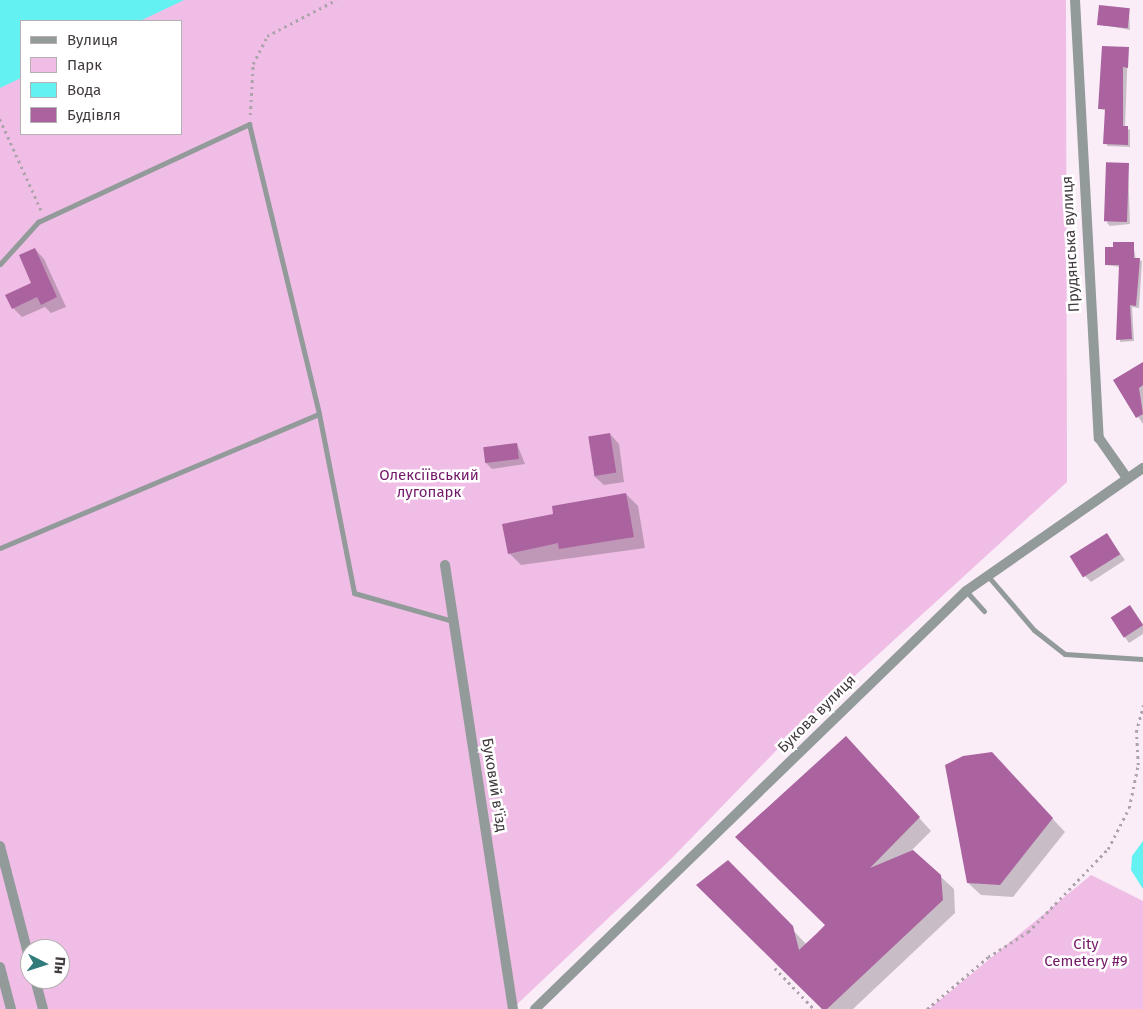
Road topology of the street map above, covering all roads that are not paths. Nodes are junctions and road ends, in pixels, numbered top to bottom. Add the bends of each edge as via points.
1 (1076, 0) edge
2 (0, 264) edge
3 (319, 414) junction
4 (1143, 468) edge
5 (1127, 478) junction
6 (0, 548) edge
7 (445, 565) dead end
8 (986, 574) junction
9 (966, 591) junction
10 (984, 611) dead end
11 (454, 621) junction
12 (1143, 659) edge
13 (0, 846) edge
14 (24, 939) edge
15 (0, 967) edge
16 (38, 989) edge
17 (11, 1009) edge
18 (43, 1009) edge
19 (513, 1009) edge
20 (535, 1009) edge

1 - 5 street, Прудянська вулиця via 1099,438
2 - 3 lane via 45,218 249,124
3 - 6 lane
3 - 11 lane via 354,593
4 - 5 street, Букова вулиця
5 - 8 street, Букова вулиця
7 - 11 street, Буковий в'їзд
8 - 9 street, Букова вулиця
8 - 12 lane via 1034,630 1065,654
9 - 10 lane
9 - 20 street, Букова вулиця
11 - 19 street, Буковий в'їзд
13 - 14 street
15 - 17 street
16 - 18 street

